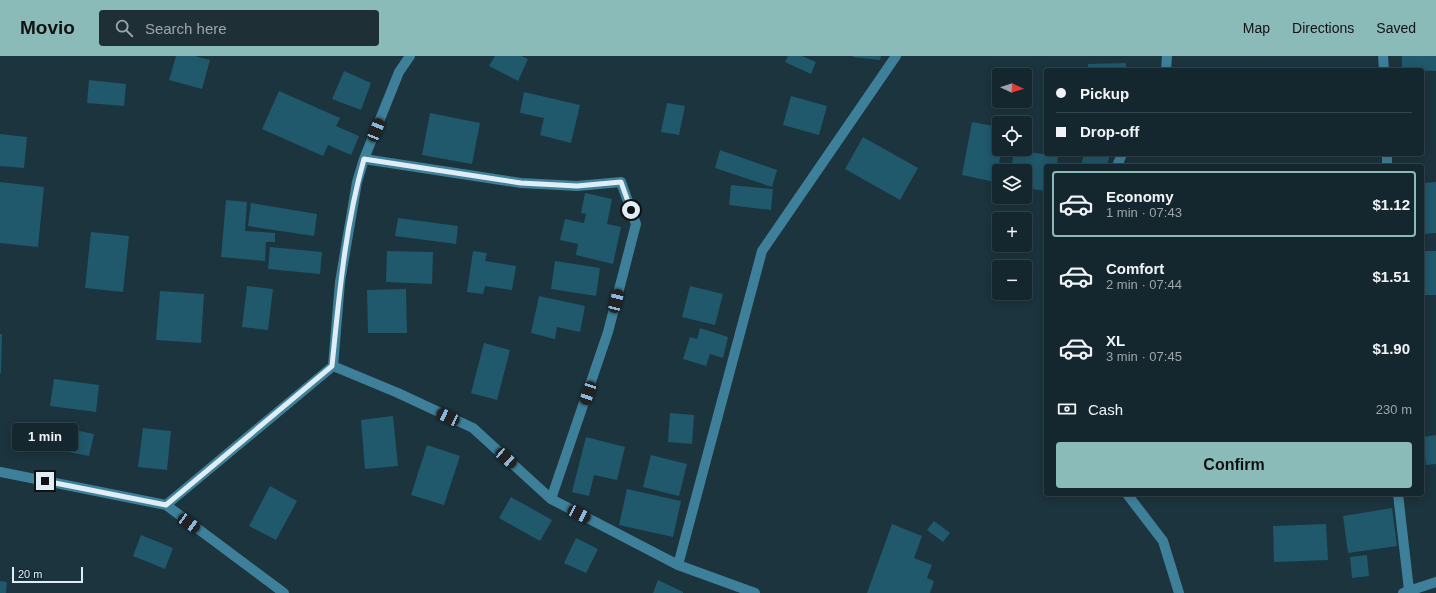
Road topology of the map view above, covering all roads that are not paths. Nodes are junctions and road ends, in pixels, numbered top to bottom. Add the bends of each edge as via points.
1 (410, 56) edge
2 (896, 56) edge
3 (1167, 56) edge
4 (1383, 56) edge
5 (1166, 68) edge
6 (1384, 68) edge
7 (364, 159) junction
8 (332, 366) junction
9 (0, 472) edge
10 (1129, 496) edge
11 (1398, 496) edge
12 (551, 499) junction
13 (166, 505) junction
14 (678, 565) junction
15 (1436, 582) edge
16 (1406, 592) edge
17 (284, 593) edge
18 (755, 593) edge
19 (1179, 593) edge

1 - 7 street via 399,72
2 - 14 street via 762,251
3 - 5 street
4 - 6 street
7 - 8 street via 357,182 340,282
7 - 12 street via 521,183 577,186 621,182 636,224 608,332
8 - 12 street via 473,428
8 - 13 street
9 - 13 street
10 - 19 street via 1164,542
11 - 16 street
12 - 14 street
13 - 17 street
14 - 18 street
15 - 16 street

